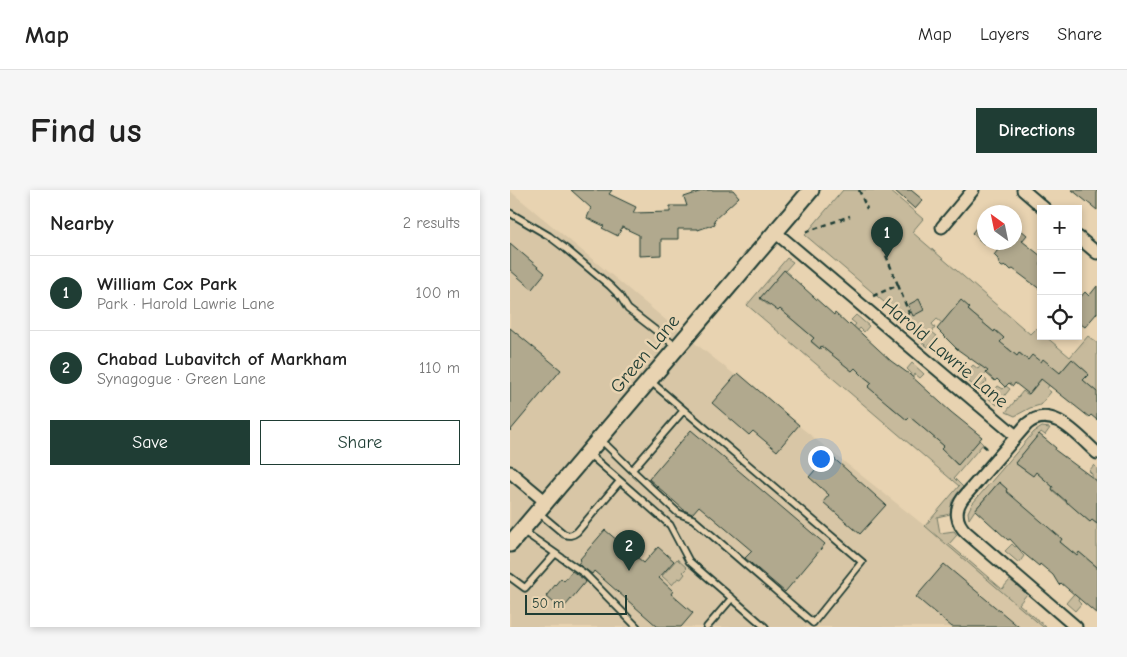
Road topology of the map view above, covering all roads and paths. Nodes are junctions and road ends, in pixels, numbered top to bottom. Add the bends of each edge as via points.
1 (811, 190) edge
2 (859, 190) edge
3 (973, 190) edge
4 (1023, 190) edge
5 (1040, 205) edge
6 (867, 209) dead end
7 (510, 213) edge
8 (850, 216) dead end
9 (942, 227) dead end
10 (775, 232) junction
11 (806, 232) dead end
12 (879, 238) dead end
13 (1082, 240) edge
14 (1097, 253) edge
15 (898, 285) junction
16 (874, 296) dead end
17 (904, 322) dead end
18 (677, 347) junction
19 (649, 380) junction
20 (684, 410) junction
21 (1016, 436) junction
22 (600, 438) junction
23 (982, 445) dead end
24 (992, 451) dead end
25 (588, 453) junction
26 (1097, 453) edge
27 (632, 470) junction
28 (510, 472) edge
29 (620, 481) junction
30 (542, 507) junction
31 (522, 530) junction
32 (510, 544) edge
33 (555, 554) junction
34 (510, 576) edge
35 (732, 598) junction
36 (762, 626) edge
37 (638, 627) edge
38 (707, 627) edge
39 (1076, 627) edge

1 - 10 street, Green Lane
2 - 6 path
3 - 9 street
4 - 5 street
7 - 18 lane via 566,249 610,286 628,309
8 - 11 path
10 - 18 street, Green Lane
10 - 21 street, Harold Lawrie Lane
12 - 15 path
13 - 14 street
15 - 16 path
15 - 17 path via 909,313
18 - 19 street, Green Lane
19 - 20 lane
19 - 22 street, Green Lane
20 - 27 lane
20 - 27 lane via 862,562 812,623 693,519 678,513
21 - 26 street via 1033,419 1050,416
21 - 39 street via 960,502 958,522
22 - 25 street, Green Lane
22 - 27 lane
23 - 24 path
25 - 29 lane
25 - 30 street, Green Lane
28 - 30 street
29 - 30 lane via 572,535 564,534
29 - 35 lane via 670,525 689,561
30 - 31 street, Green Lane
31 - 32 street, Green Lane
31 - 33 lane
33 - 34 lane via 525,588
33 - 37 lane via 585,574
35 - 36 lane
35 - 38 lane

